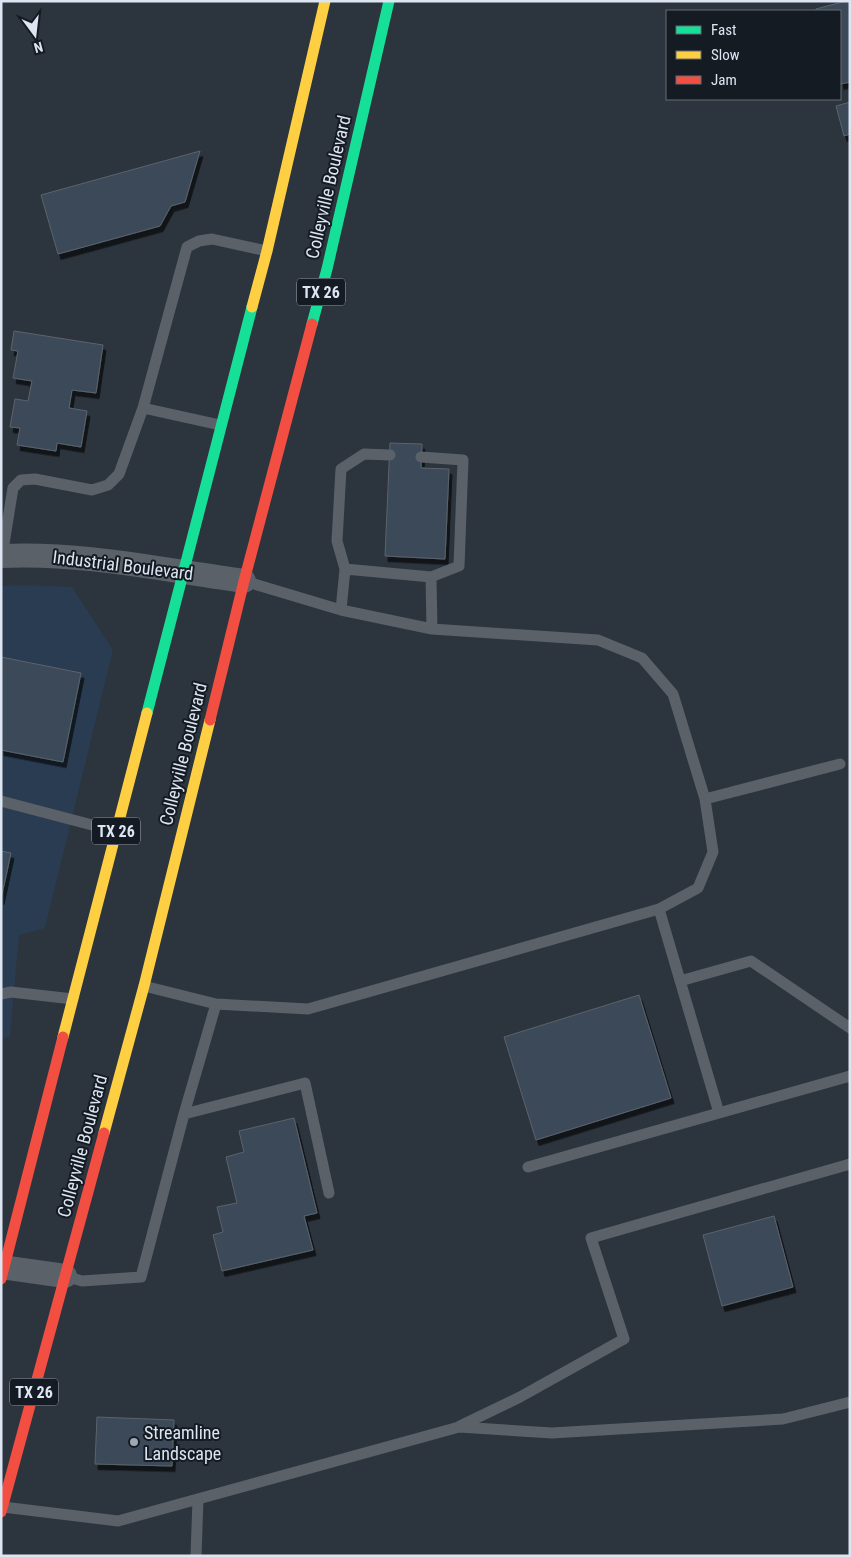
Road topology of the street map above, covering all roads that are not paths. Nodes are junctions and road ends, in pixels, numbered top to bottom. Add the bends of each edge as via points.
1 (325, 1) edge
2 (389, 1) edge
3 (266, 251) junction
4 (143, 408) junction
5 (220, 425) junction
6 (390, 455) dead end
7 (421, 457) dead end
8 (2, 556) edge
9 (344, 569) junction
10 (184, 573) junction
11 (431, 577) junction
12 (244, 582) junction
13 (341, 610) junction
14 (432, 629) junction
15 (840, 764) dead end
16 (705, 799) junction
17 (1, 801) edge
18 (115, 831) junction
19 (659, 909) junction
20 (680, 981) junction
21 (144, 986) junction
22 (1, 994) edge
23 (73, 999) junction
24 (216, 1004) junction
25 (850, 1028) edge
26 (850, 1076) edge
27 (719, 1113) junction
28 (184, 1114) junction
29 (850, 1164) edge
30 (528, 1167) dead end
31 (329, 1193) dead end
32 (2, 1271) edge
33 (65, 1276) junction
34 (850, 1402) edge
35 (459, 1427) junction
36 (198, 1498) junction
37 (2, 1510) edge
38 (196, 1556) edge

1 - 3 main road, TX 26
2 - 12 main road, Colleyville Boulevard / TX 26 via 327,269
3 - 4 lane via 212,239 187,247
3 - 5 main road, TX 26
4 - 5 lane
4 - 8 lane via 120,474 108,485 92,490 20,480 13,488
5 - 10 main road, TX 26
6 - 9 lane via 364,454 341,469 337,541
7 - 11 lane via 463,460 459,566
8 - 10 street, Industrial Boulevard via 41,554 88,558
9 - 11 lane
9 - 13 lane
10 - 12 street, Industrial Boulevard
10 - 18 main road, TX 26
11 - 14 lane
12 - 13 lane
12 - 21 main road, Colleyville Boulevard / TX 26
13 - 14 lane
14 - 16 lane via 598,640 642,658 673,694
15 - 16 lane
16 - 19 lane via 713,852 698,888
17 - 18 lane
18 - 23 main road, TX 26
19 - 20 lane
19 - 24 lane via 308,1009
20 - 25 lane via 751,961
20 - 27 lane
21 - 24 lane
21 - 33 main road, Colleyville Boulevard / TX 26
22 - 23 lane via 11,992
23 - 32 main road, TX 26
24 - 28 lane
26 - 27 lane
27 - 30 lane
28 - 31 lane via 305,1083
28 - 33 lane via 141,1276 82,1281
29 - 35 lane via 591,1238 624,1339
32 - 33 street
33 - 37 main road, Colleyville Boulevard / TX 26
34 - 35 lane via 773,1420 552,1433
35 - 36 lane
36 - 37 lane via 118,1521
36 - 38 lane

